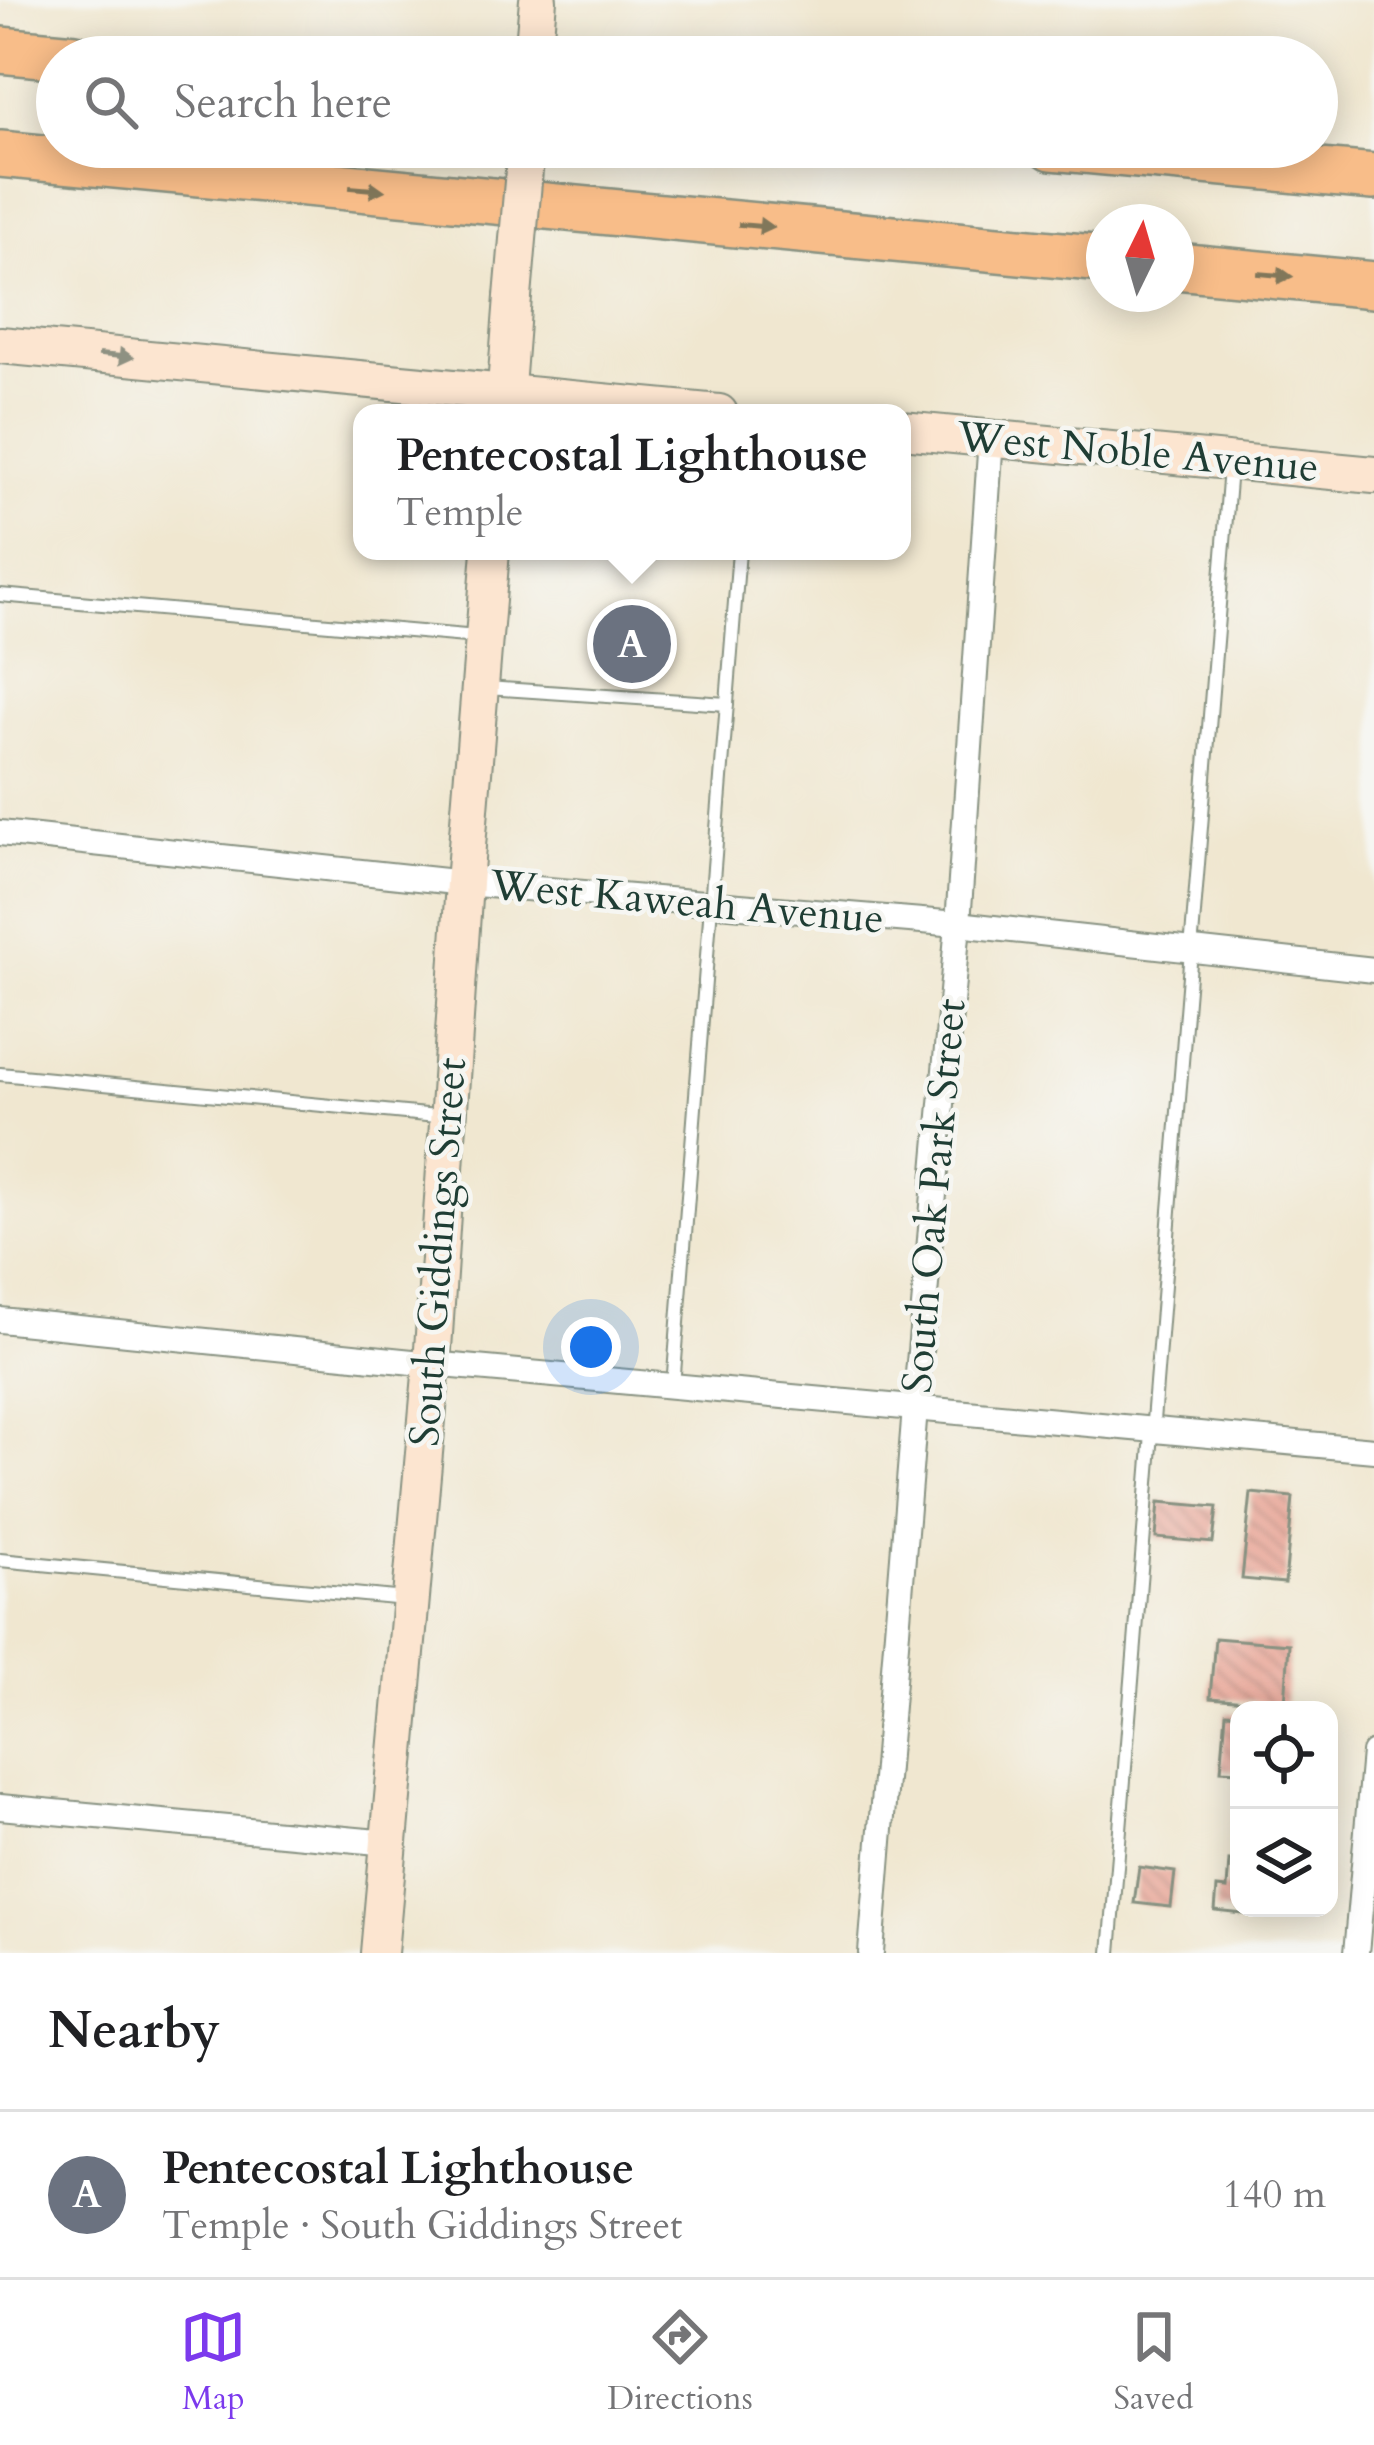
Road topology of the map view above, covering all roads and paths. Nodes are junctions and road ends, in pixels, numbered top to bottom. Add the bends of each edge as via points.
1 (0, 50) edge
2 (36, 53) edge
3 (0, 154) edge
4 (36, 157) edge
5 (147, 168) edge
6 (524, 168) edge
7 (1277, 168) edge
8 (1374, 177) edge
9 (1086, 257) edge
10 (1194, 268) edge
11 (1374, 285) edge
12 (0, 345) edge
13 (505, 403) edge
14 (911, 431) edge
15 (991, 438) junction
16 (1230, 461) junction
17 (1374, 475) edge
18 (490, 560) edge
19 (738, 560) edge
20 (0, 595) edge
21 (484, 638) junction
22 (480, 687) junction
23 (727, 704) junction
24 (0, 833) edge
25 (464, 883) junction
26 (711, 904) junction
27 (958, 924) junction
28 (1191, 950) junction
29 (1374, 970) edge
30 (0, 1074) edge
31 (448, 1117) junction
32 (0, 1320) edge
33 (432, 1364) junction
34 (673, 1386) junction
35 (915, 1408) junction
36 (1150, 1429) junction
37 (1374, 1450) edge
38 (0, 1560) edge
39 (411, 1600) junction
40 (1374, 1753) edge
41 (0, 1807) edge
42 (388, 1843) junction
43 (379, 1953) edge
44 (871, 1953) edge
45 (1110, 1953) edge
46 (1356, 1953) edge

1 - 2 highway
3 -> 4 highway
5 -> 9 highway
6 - 13 street, bridge
7 - 8 highway
10 -> 11 highway
12 -> 13 street
14 - 15 street, West Noble Avenue
15 - 16 street, West Noble Avenue
15 - 27 street, South Oak Park Street
16 - 17 street, West Noble Avenue
16 - 28 lane
18 - 21 street, South Giddings Street
19 - 23 lane
20 - 21 lane
21 - 22 street, South Giddings Street
22 - 23 lane
22 - 25 street, South Giddings Street
23 - 26 lane
24 - 25 street, West Kaweah Avenue
25 - 26 street, West Kaweah Avenue
25 - 31 street, South Giddings Street
26 - 27 street, West Kaweah Avenue
26 - 34 lane
27 - 28 street, West Kaweah Avenue
27 - 35 street, South Oak Park Street
28 - 29 street, West Kaweah Avenue
28 - 36 lane
30 - 31 lane
31 - 33 street, South Giddings Street
32 - 33 street
33 - 34 street
33 - 39 street, South Giddings Street
34 - 35 street
35 - 36 street
35 - 44 street, South Oak Park Street
36 - 37 street
36 - 45 lane
38 - 39 lane
39 - 42 street, South Giddings Street
40 - 46 street
41 - 42 street
42 - 43 street, South Giddings Street

